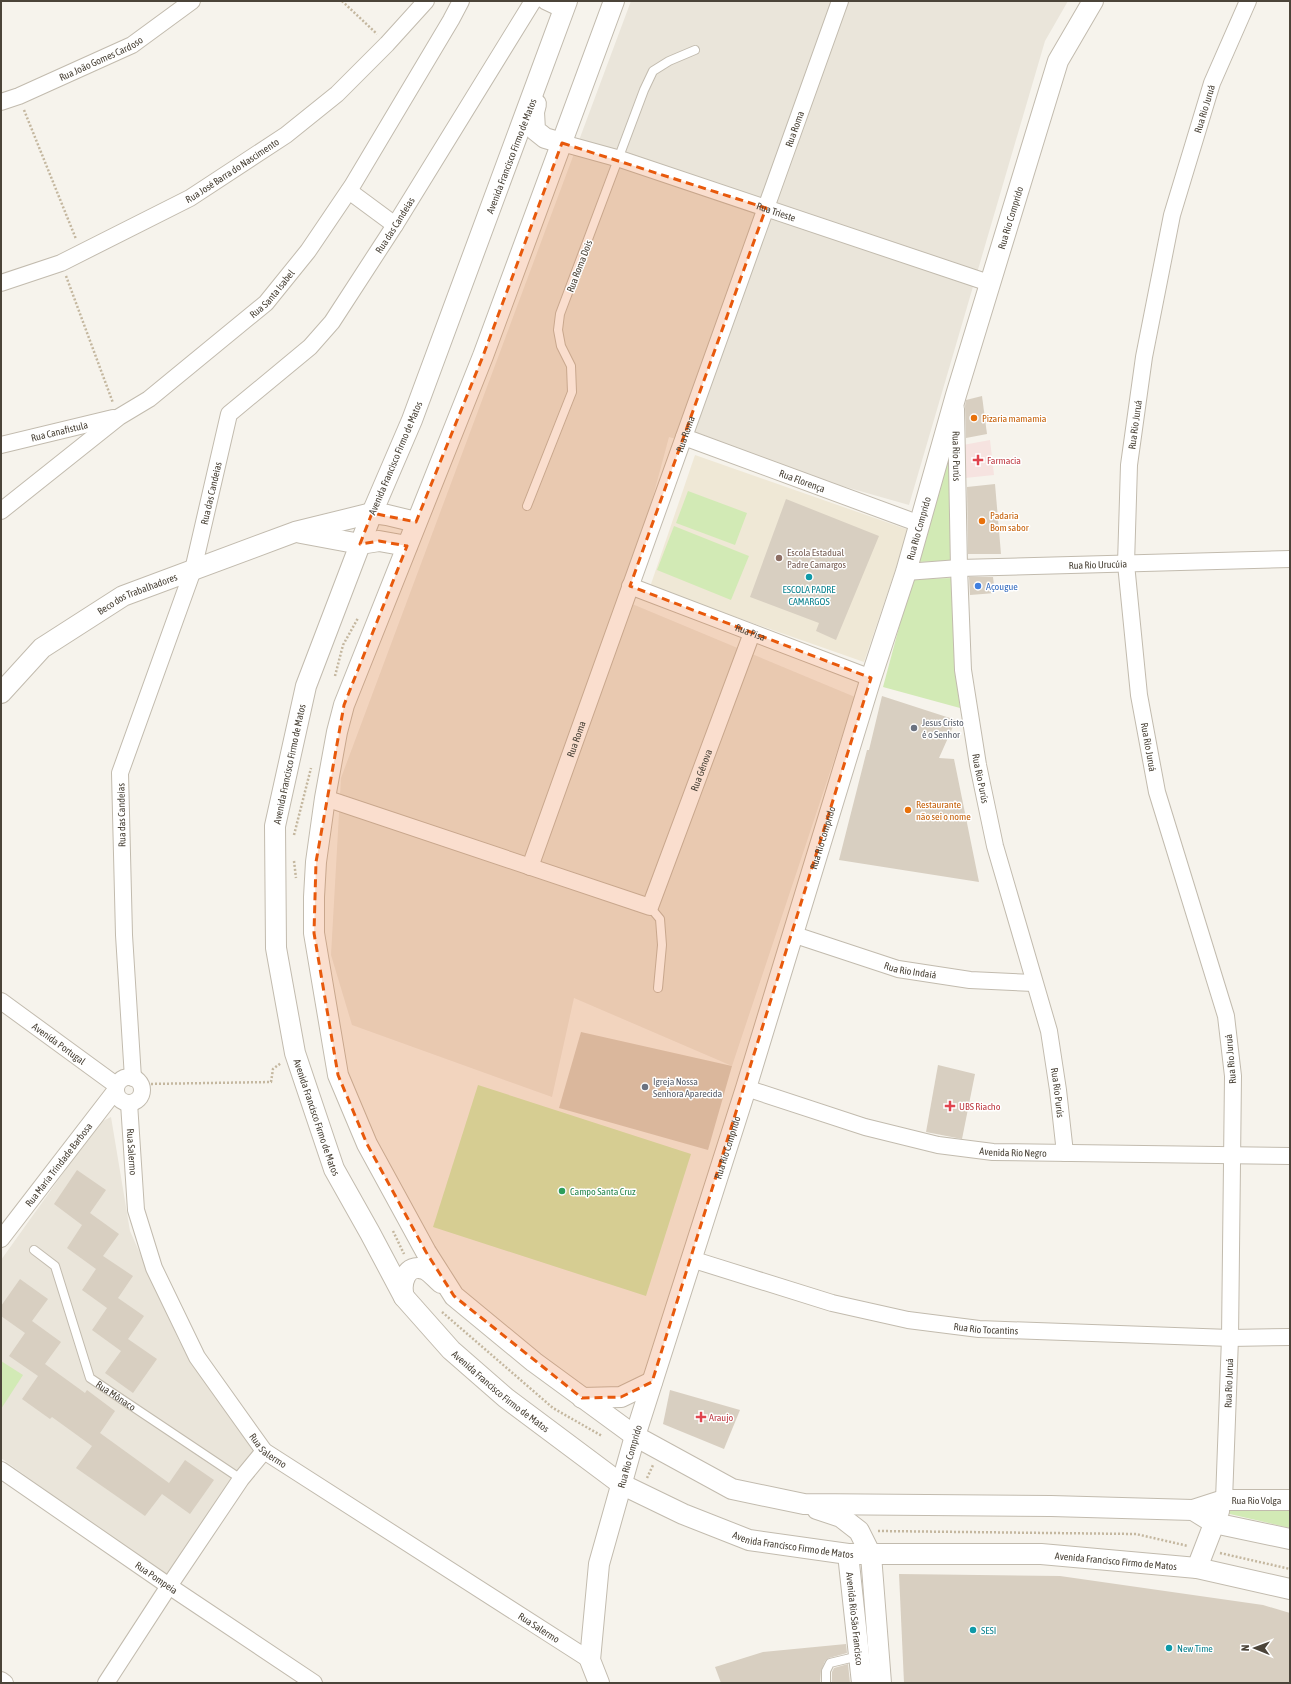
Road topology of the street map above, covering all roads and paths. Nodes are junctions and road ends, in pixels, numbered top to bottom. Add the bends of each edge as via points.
1 (192, 1) edge
2 (342, 1) edge
3 (426, 1) edge
4 (461, 1) edge
5 (533, 1) edge
6 (545, 1) edge
7 (614, 1) edge
8 (840, 1) edge
9 (1092, 1) edge
10 (1248, 1) edge
11 (566, 5) edge
12 (387, 44) junction
13 (695, 50) dead end
14 (548, 55) junction
15 (19, 96) junction
16 (1, 102) edge
17 (562, 143) junction
18 (620, 159) junction
19 (349, 190) junction
20 (766, 208) junction
21 (395, 225) junction
22 (81, 253) junction
23 (61, 263) junction
24 (1, 283) edge
25 (989, 283) junction
26 (956, 395) junction
27 (119, 417) junction
28 (684, 437) junction
29 (1, 445) edge
30 (527, 506) dead end
31 (1, 511) edge
32 (372, 513) junction
33 (416, 522) junction
34 (920, 524) junction
35 (295, 532) junction
36 (360, 544) junction
37 (407, 546) junction
38 (1290, 559) edge
39 (1126, 564) junction
40 (959, 568) junction
41 (193, 570) junction
42 (906, 572) junction
43 (630, 586) junction
44 (362, 611) dead end
45 (752, 632) junction
46 (871, 678) junction
47 (333, 682) dead end
48 (1, 693) edge
49 (312, 766) dead end
50 (325, 798) junction
51 (292, 842) dead end
52 (294, 857) dead end
53 (530, 867) junction
54 (297, 880) dead end
55 (650, 907) junction
56 (792, 934) junction
57 (1034, 983) junction
58 (658, 988) dead end
59 (1, 1001) edge
60 (295, 1053) junction
61 (137, 1081) junction
62 (116, 1088) junction
63 (746, 1088) junction
64 (129, 1103) junction
65 (1065, 1153) junction
66 (1233, 1154) junction
67 (1290, 1156) edge
68 (392, 1228) dead end
69 (1, 1238) edge
70 (34, 1250) dead end
71 (691, 1259) junction
72 (412, 1270) junction
73 (454, 1296) junction
74 (404, 1297) junction
75 (441, 1311) dead end
76 (1290, 1336) edge
77 (1230, 1338) junction
78 (652, 1382) junction
79 (582, 1398) junction
80 (632, 1443) junction
81 (264, 1452) junction
82 (658, 1461) junction
83 (1, 1470) edge
84 (241, 1479) junction
85 (621, 1484) junction
86 (639, 1493) junction
87 (1224, 1500) junction
88 (1290, 1500) edge
89 (804, 1504) junction
90 (1193, 1510) junction
91 (1214, 1523) junction
92 (855, 1528) junction
93 (1290, 1539) edge
94 (1204, 1550) junction
95 (848, 1554) junction
96 (870, 1555) junction
97 (1197, 1568) junction
98 (1290, 1569) edge
99 (169, 1586) junction
100 (1290, 1589) edge
101 (859, 1656) junction
102 (590, 1660) junction
103 (1, 1680) edge
104 (5, 1683) edge
105 (106, 1683) edge
106 (314, 1683) edge
107 (599, 1683) edge
108 (826, 1683) edge
109 (862, 1683) edge
110 (881, 1683) edge

1 - 15 street, Rua João Gomes Cardoso via 132,45
2 - 12 path
3 - 12 street, Rua José Barra do Nascimento
4 - 19 street, Rua Santa Isabel
5 - 21 street, Rua das Candeias
6 - 11 street
7 - 17 street
8 - 20 street, Rua Roma
9 - 25 street, Rua Rio Comprido via 1058,61
10 - 39 street, Rua Rio Juruá via 1212,83 1172,215 1144,357 1129,465
11 - 14 street, Avenida Francisco Firmo de Matos
12 - 22 street, Rua José Barra do Nascimento via 337,94 286,135 190,198
13 - 18 lane, Rua Roma Dois via 669,61 654,71 644,90
14 - 17 street via 534,112 535,130 545,138
14 - 32 street, Avenida Francisco Firmo de Matos via 412,420
15 - 16 street, Rua João Gomes Cardoso
15 - 22 path
17 - 18 street, Rua Trieste
17 - 33 street via 483,356
18 - 20 street, Rua Trieste
18 - 30 lane, Rua Roma Dois via 560,314 558,330 561,346 571,366 572,392
19 - 21 street
19 - 27 street, Rua Santa Isabel via 308,251 266,303 149,399
20 - 25 street, Rua Trieste
20 - 28 street, Rua Roma
21 - 41 street, Rua das Candeias via 332,322 310,347 228,414
22 - 23 street, Rua José Barra do Nascimento
23 - 24 street, Rua José Barra do Nascimento
23 - 27 path
25 - 26 street, Rua Rio Comprido
26 - 34 street, Rua Rio Comprido
26 - 40 street, Rua Rio Purús
27 - 29 street, Rua Canafistula
27 - 31 street, Rua Santa Isabel
28 - 34 street, Rua Florença
28 - 43 street, Rua Roma
32 - 33 street, Beco dos Trabalhadores
32 - 35 street, Beco dos Trabalhadores
32 - 36 street, Avenida Francisco Firmo de Matos
33 - 37 street
34 - 42 street, Rua Rio Comprido
35 - 36 street
35 - 41 street, Beco dos Trabalhadores
36 - 37 street via 380,541
36 - 60 street, Avenida Francisco Firmo de Matos via 306,686 275,826 276,948
37 - 50 street via 344,705
38 - 39 street, Rua Rio Urucúia
39 - 40 street, Rua Rio Urucúia
39 - 66 street, Rua Rio Juruá via 1140,695 1156,792 1226,1016 1233,1076
40 - 42 street, Rua Rio Urucúia
40 - 57 street, Rua Rio Purús via 963,670 978,765 995,846
41 - 48 street, Beco dos Trabalhadores via 123,596 54,640 42,648
41 - 61 street, Rua das Candeias via 120,773 124,935
42 - 46 street, Rua Rio Comprido
43 - 45 street, Rua Pisa
43 - 53 street, Rua Roma
44 - 47 path via 343,644
45 - 46 street, Rua Pisa
45 - 55 street, Rua Gênova
46 - 56 street, Rua Rio Comprido
49 - 51 path
50 - 53 street
50 - 73 street via 316,862 314,933 338,1075 367,1144 426,1252
52 - 54 path
53 - 55 street
55 - 58 lane via 660,919 662,945
56 - 57 street, Rua Rio Indaiá via 898,969 970,980
56 - 63 street, Rua Rio Comprido
57 - 65 street, Rua Rio Purús via 1049,1031
59 - 62 street, Avenida Portugal
60 - 61 path via 273,1069 271,1082
60 - 74 street, Avenida Francisco Firmo de Matos via 334,1169
61 - 62 street via 123,1078
61 - 64 street via 142,1089 141,1095
62 - 64 street via 120,1100
62 - 69 street, Rua Maria Trindade Barbosa
63 - 65 street, Avenida Rio Negro via 865,1127 938,1145 994,1152
63 - 71 street, Rua Rio Comprido
64 - 81 street, Rua Salermo via 136,1210 154,1268 198,1357
65 - 66 street, Avenida Rio Negro
66 - 67 street, Avenida Rio Negro
66 - 77 street, Rua Rio Juruá
68 - 72 path
70 - 84 lane, Rua Mônaco via 55,1266 90,1378
71 - 77 street, Rua Rio Tocantins via 832,1303 908,1320 979,1329
71 - 78 street, Rua Rio Comprido
72 - 73 street via 426,1270
72 - 74 street via 408,1272 404,1281
73 - 79 street
74 - 85 street, Avenida Francisco Firmo de Matos via 451,1350 506,1398
75 - 80 path via 553,1408
76 - 77 street, Rua Rio Tocantins
77 - 87 street, Rua Rio Juruá
78 - 79 street via 621,1397
78 - 80 street, Rua Rio Comprido
79 - 80 street
80 - 82 street
80 - 82 path
80 - 85 street, Rua Rio Comprido
81 - 84 street
81 - 102 street, Rua Salermo
82 - 86 path
82 - 89 street via 732,1489
83 - 99 street, Rua Pompeia
84 - 99 street
85 - 86 street, Avenida Francisco Firmo de Matos
85 - 102 street, Rua Rio Comprido via 599,1564
86 - 95 street, Avenida Francisco Firmo de Matos via 683,1514 749,1540
87 - 88 street, Rua Rio Volga
87 - 90 street
87 - 91 street
89 - 90 street
89 - 92 street via 841,1517
90 - 91 street
91 - 93 street
91 - 94 street
92 - 94 path via 1136,1534
92 - 96 street, Avenida Rio São Francisco via 859,1531
94 - 97 street
94 - 98 path
95 - 96 street, Avenida Francisco Firmo de Matos
95 - 101 street, Avenida Rio São Francisco
96 - 97 street, Avenida Francisco Firmo de Matos via 1041,1554
96 - 110 street, Avenida Rio São Francisco
97 - 100 street, Avenida Francisco Firmo de Matos
99 - 105 street
99 - 106 street, Rua Pompeia
101 - 108 lane via 830,1663 826,1671
101 - 109 street, Avenida Rio São Francisco
102 - 107 street, Rua Rio Comprido
103 - 104 street

